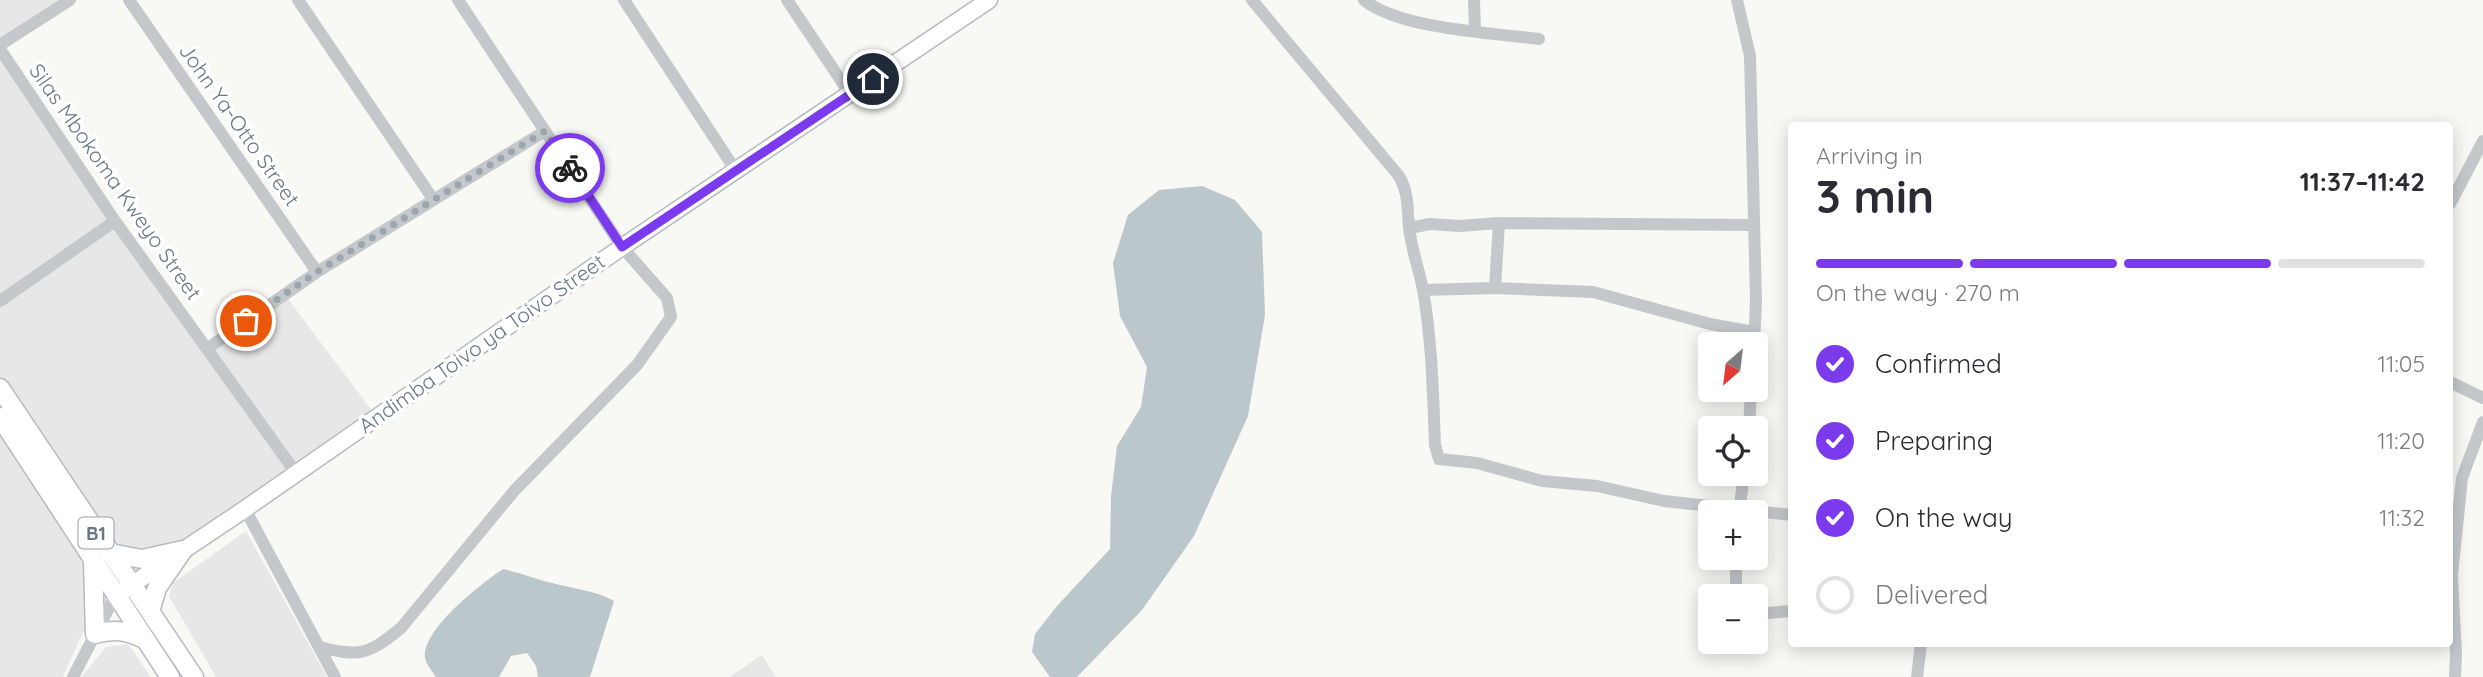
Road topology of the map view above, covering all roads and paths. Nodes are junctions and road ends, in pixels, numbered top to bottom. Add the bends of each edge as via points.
1 (70, 0) edge
2 (130, 0) edge
3 (298, 0) edge
4 (458, 0) edge
5 (624, 0) edge
6 (787, 0) edge
7 (1252, 0) edge
8 (1364, 0) edge
9 (1474, 0) edge
10 (1737, 0) edge
11 (988, 1) edge
12 (1475, 30) junction
13 (1539, 39) dead end
14 (0, 47) edge
15 (850, 94) junction
16 (545, 131) junction
17 (2483, 141) edge
18 (736, 171) junction
19 (2453, 198) edge
20 (433, 199) junction
21 (115, 221) junction
22 (1499, 223) junction
23 (1755, 226) junction
24 (1409, 228) junction
25 (622, 247) junction
26 (317, 272) junction
27 (1496, 288) junction
28 (1423, 290) junction
29 (0, 301) edge
30 (1733, 332) edge
31 (1754, 332) edge
32 (208, 348) junction
33 (2453, 383) edge
34 (0, 388) edge
35 (2483, 398) edge
36 (0, 417) edge
37 (2483, 422) edge
38 (296, 473) junction
39 (1698, 506) edge
40 (245, 509) junction
41 (1768, 514) edge
42 (1788, 515) edge
43 (183, 550) junction
44 (101, 557) junction
45 (2453, 565) edge
46 (132, 585) junction
47 (2453, 595) edge
48 (115, 596) junction
49 (1788, 611) edge
50 (150, 612) junction
51 (1768, 613) edge
52 (95, 634) junction
53 (144, 639) junction
54 (318, 647) junction
55 (1921, 647) edge
56 (73, 677) edge
57 (170, 677) edge
58 (194, 677) edge
59 (335, 677) edge
60 (1917, 677) edge
61 (2455, 677) edge

1 - 14 street
2 - 26 street, John Ya-Otto Street
3 - 20 street
4 - 16 street
5 - 18 street
6 - 15 street
7 - 24 street via 1399,176 1408,198
8 - 12 street via 1400,19
9 - 12 street
10 - 23 street via 1750,56
11 - 15 street, Andimba Toivo ya Toivo Street
12 - 13 street
14 - 21 street, Silas Mbokoma Kweyo Street
15 - 18 street, Andimba Toivo ya Toivo Street
16 - 20 street
16 - 25 street
17 - 19 street
18 - 25 street, Andimba Toivo ya Toivo Street
20 - 26 street
21 - 29 street
21 - 32 street, Silas Mbokoma Kweyo Street
22 - 23 street
22 - 24 street
22 - 27 street
23 - 31 street
24 - 28 street
25 - 38 street, Andimba Toivo ya Toivo Street
25 - 54 street via 671,308 671,317 637,365 514,491 401,628 378,647 358,653
26 - 32 street
27 - 28 street
27 - 30 street via 1593,292
28 - 39 street via 1439,459
32 - 38 street, Silas Mbokoma Kweyo Street
33 - 35 street
34 - 44 main road, B1
36 - 44 main road, B1
37 - 45 street via 2462,478
38 - 40 street, Andimba Toivo ya Toivo Street
40 - 43 street, Andimba Toivo ya Toivo Street
40 - 54 street
41 - 42 street
43 - 44 main road via 142,559
43 - 46 street, Andimba Toivo ya Toivo Street
43 - 50 main road via 157,588
44 - 46 main road, B1
44 - 48 main road, B1
44 - 52 main road
46 - 48 street, Andimba Toivo ya Toivo Street
46 - 50 main road, B1
47 - 61 street
48 - 52 street
48 - 53 main road, B1
49 - 51 street
50 - 58 main road, B1
52 - 53 main road via 131,632
52 - 56 street
53 - 57 main road, B1
54 - 59 street
55 - 60 street

